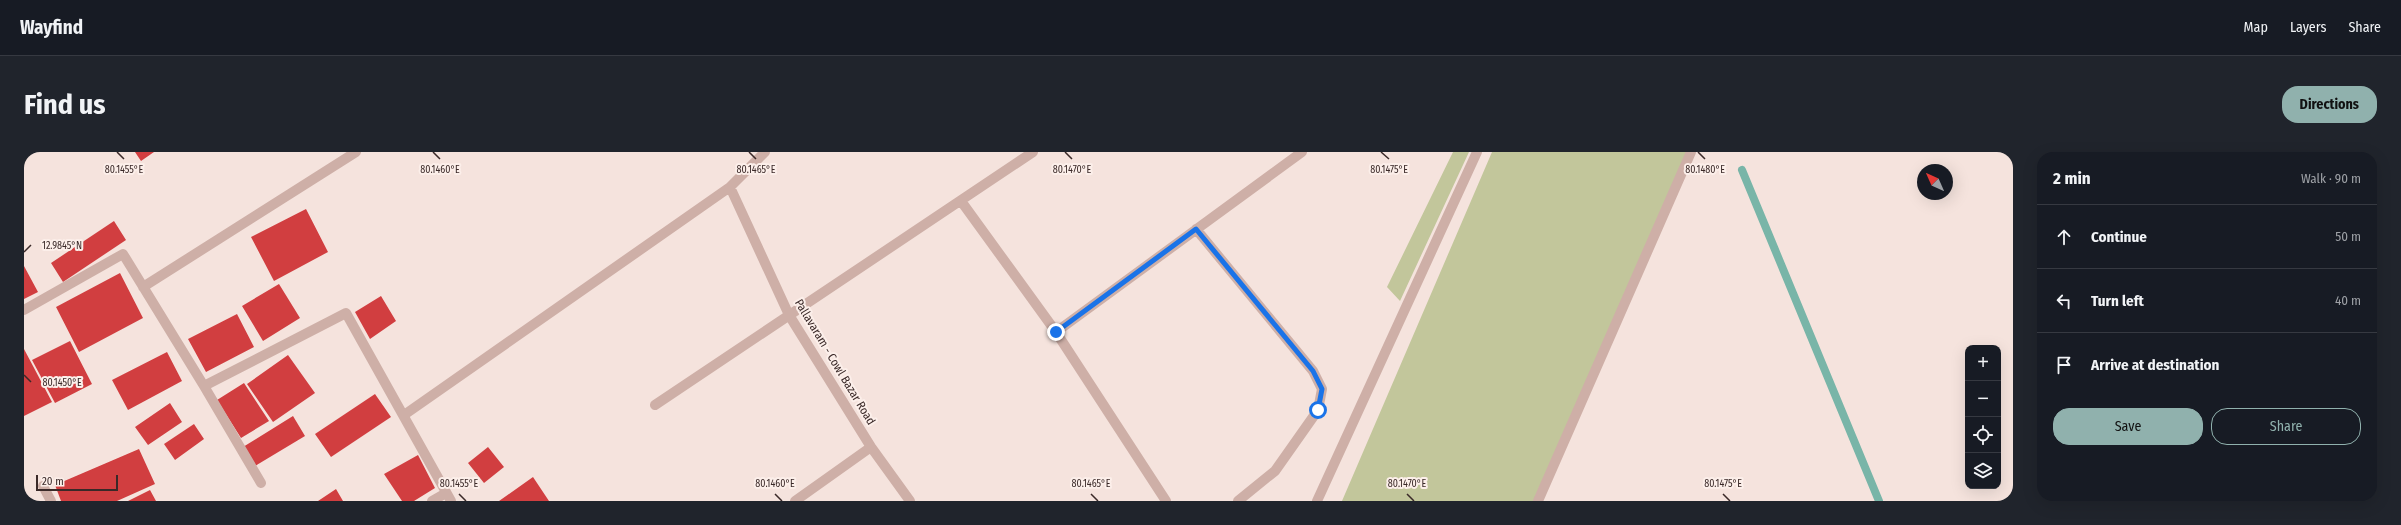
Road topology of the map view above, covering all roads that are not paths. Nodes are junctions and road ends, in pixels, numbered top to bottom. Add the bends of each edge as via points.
1 (356, 152) edge
2 (765, 152) edge
3 (1033, 152) edge
4 (1302, 152) edge
5 (1477, 152) edge
6 (1691, 152) edge
7 (730, 187) junction
8 (961, 201) junction
9 (1196, 229) junction
10 (144, 287) junction
11 (24, 310) edge
12 (789, 315) junction
13 (1056, 332) junction
14 (204, 386) junction
15 (655, 405) dead end
16 (404, 415) junction
17 (871, 447) junction
18 (261, 483) dead end
19 (43, 486) dead end
20 (449, 497) edge
21 (51, 501) edge
22 (432, 501) edge
23 (795, 501) edge
24 (910, 501) edge
25 (1166, 501) edge
26 (1238, 501) edge
27 (1317, 501) edge
28 (1538, 501) edge

1 - 10 street
2 - 7 street
3 - 8 street
4 - 9 street
5 - 27 street
6 - 28 street
7 - 12 street, Pallavaram - Cowl Bazar Road
7 - 16 street
8 - 12 street
8 - 13 street
9 - 13 street
9 - 26 street via 1313,371 1322,389 1318,410 1275,470
10 - 11 street via 123,254
10 - 14 street
12 - 15 street
12 - 17 street, Pallavaram - Cowl Bazar Road
13 - 25 street
14 - 16 street via 346,313
14 - 18 street
16 - 20 street
17 - 23 street
17 - 24 street, Pallavaram - Cowl Bazar Road
19 - 21 street
20 - 22 street

